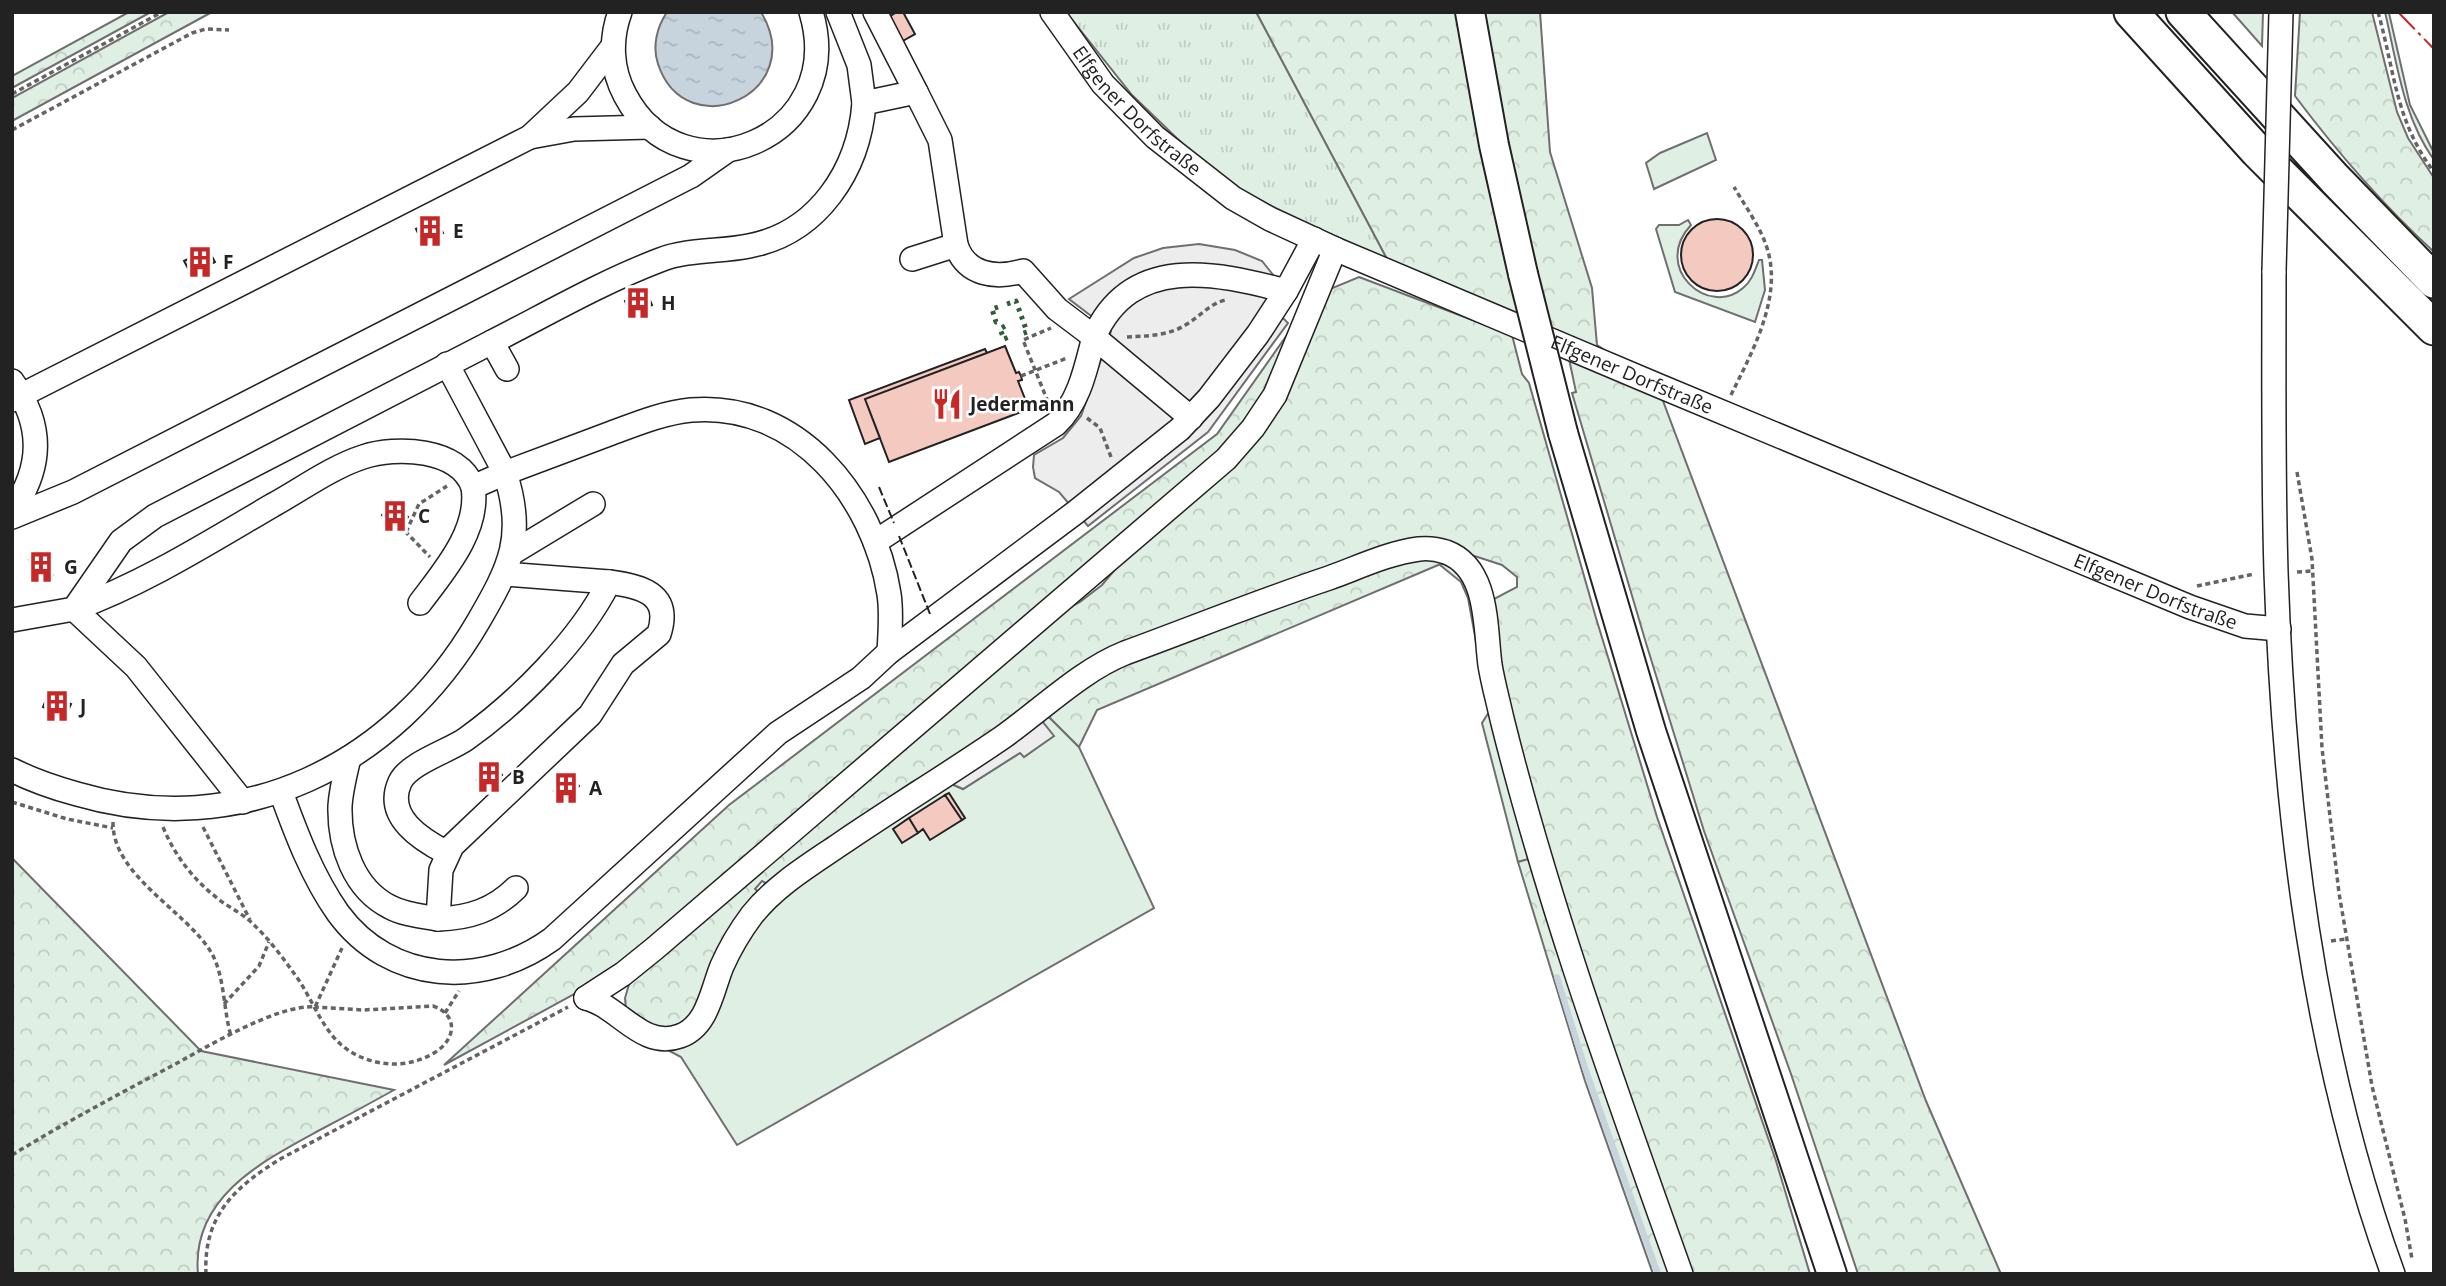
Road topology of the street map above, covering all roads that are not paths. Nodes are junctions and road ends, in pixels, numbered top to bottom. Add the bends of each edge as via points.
1 (620, 12) edge
2 (811, 12) edge
3 (838, 12) edge
4 (876, 12) edge
5 (1052, 12) edge
6 (1470, 12) edge
7 (2131, 12) edge
8 (2183, 12) edge
9 (2281, 12) edge
10 (613, 46) junction
11 (916, 92) junction
12 (864, 103) junction
13 (650, 127) junction
14 (530, 137) junction
15 (728, 150) junction
16 (1314, 239) junction
17 (956, 245) junction
18 (1335, 249) junction
19 (912, 259) dead end
20 (2434, 281) edge
21 (1286, 292) junction
22 (2434, 328) edge
23 (1094, 337) junction
24 (492, 342) junction
25 (447, 364) junction
26 (507, 369) dead end
27 (16, 392) edge
28 (1191, 418) junction
29 (505, 473) junction
30 (469, 480) junction
31 (593, 504) dead end
32 (12, 511) edge
33 (12, 517) edge
34 (875, 542) junction
35 (508, 563) junction
36 (608, 582) junction
37 (420, 603) dead end
38 (74, 609) junction
39 (12, 620) edge
40 (2279, 629) junction
41 (889, 652) junction
42 (349, 758) junction
43 (12, 770) edge
44 (281, 792) junction
45 (243, 802) junction
46 (447, 853) junction
47 (516, 888) dead end
48 (438, 919) junction
49 (2403, 1267) edge
50 (1681, 1274) edge
51 (1832, 1274) edge

1 - 10 street
2 - 15 street via 817,61 799,108 768,136
3 - 12 street via 859,65
4 - 11 street
5 - 16 street, Elfgener Dorfstraße via 1103,84 1164,145 1233,198
6 - 51 main road, bridge via 1494,145 1563,433 1651,731
7 - 22 highway via 2257,151
8 - 20 highway
9 - 40 street, bridge via 2274,271
10 - 13 street via 622,91
10 - 14 street via 578,92
11 - 12 street
11 - 17 street via 940,140
12 - 24 street via 850,163 824,204 797,227 752,246 657,261
13 - 14 street via 582,129
13 - 15 street via 687,146
14 - 27 street
15 - 33 street via 679,182 73,492
16 - 18 street, Elfgener Dorfstraße
16 - 21 street
17 - 19 street
17 - 23 street via 964,262 982,273 997,276 1030,267 1057,309
18 - 40 street, Elfgener Dorfstraße via 2154,592 2230,622
18 - 50 street via 1275,395 1226,459 654,949 586,998 649,1036 665,1039 686,1033 704,1013 738,936 773,893 1095,668 1138,648 1394,555 1420,549 1443,551 1463,563 1479,591 1502,718 1564,939
21 - 23 street via 1224,276 1173,275 1140,287 1116,303 1102,318
21 - 28 street
23 - 28 street
23 - 34 street via 1076,396 1056,424
24 - 25 street
24 - 26 street
25 - 29 street
25 - 38 street via 137,527 114,550
27 - 32 street via 31,414 36,454 32,475
28 - 41 street via 1076,512
29 - 30 street
29 - 34 street via 669,413 713,410 736,414 771,425 816,454 851,492
29 - 35 street via 515,526
30 - 37 street via 474,505 468,527
30 - 38 street via 444,459 421,453 383,452 362,457 155,573
31 - 35 street
34 - 41 street via 889,595
35 - 36 street
35 - 42 street via 472,631 439,678 391,727
36 - 46 street via 573,638 527,686 468,738 409,770 400,781 401,818 418,836
36 - 46 street via 652,594 661,612 659,634 623,664 590,715
38 - 39 street
38 - 45 street via 136,667
40 - 49 street via 2294,825 2318,985 2370,1206
41 - 44 street via 861,678 778,733 552,939 526,956 484,970 440,973 419,969 371,945 352,929 316,874
42 - 44 street
42 - 48 street via 340,820 354,871 368,891 389,907
43 - 45 street via 65,791 113,803 194,809
44 - 45 street
46 - 48 street via 441,870
47 - 48 street via 482,912

